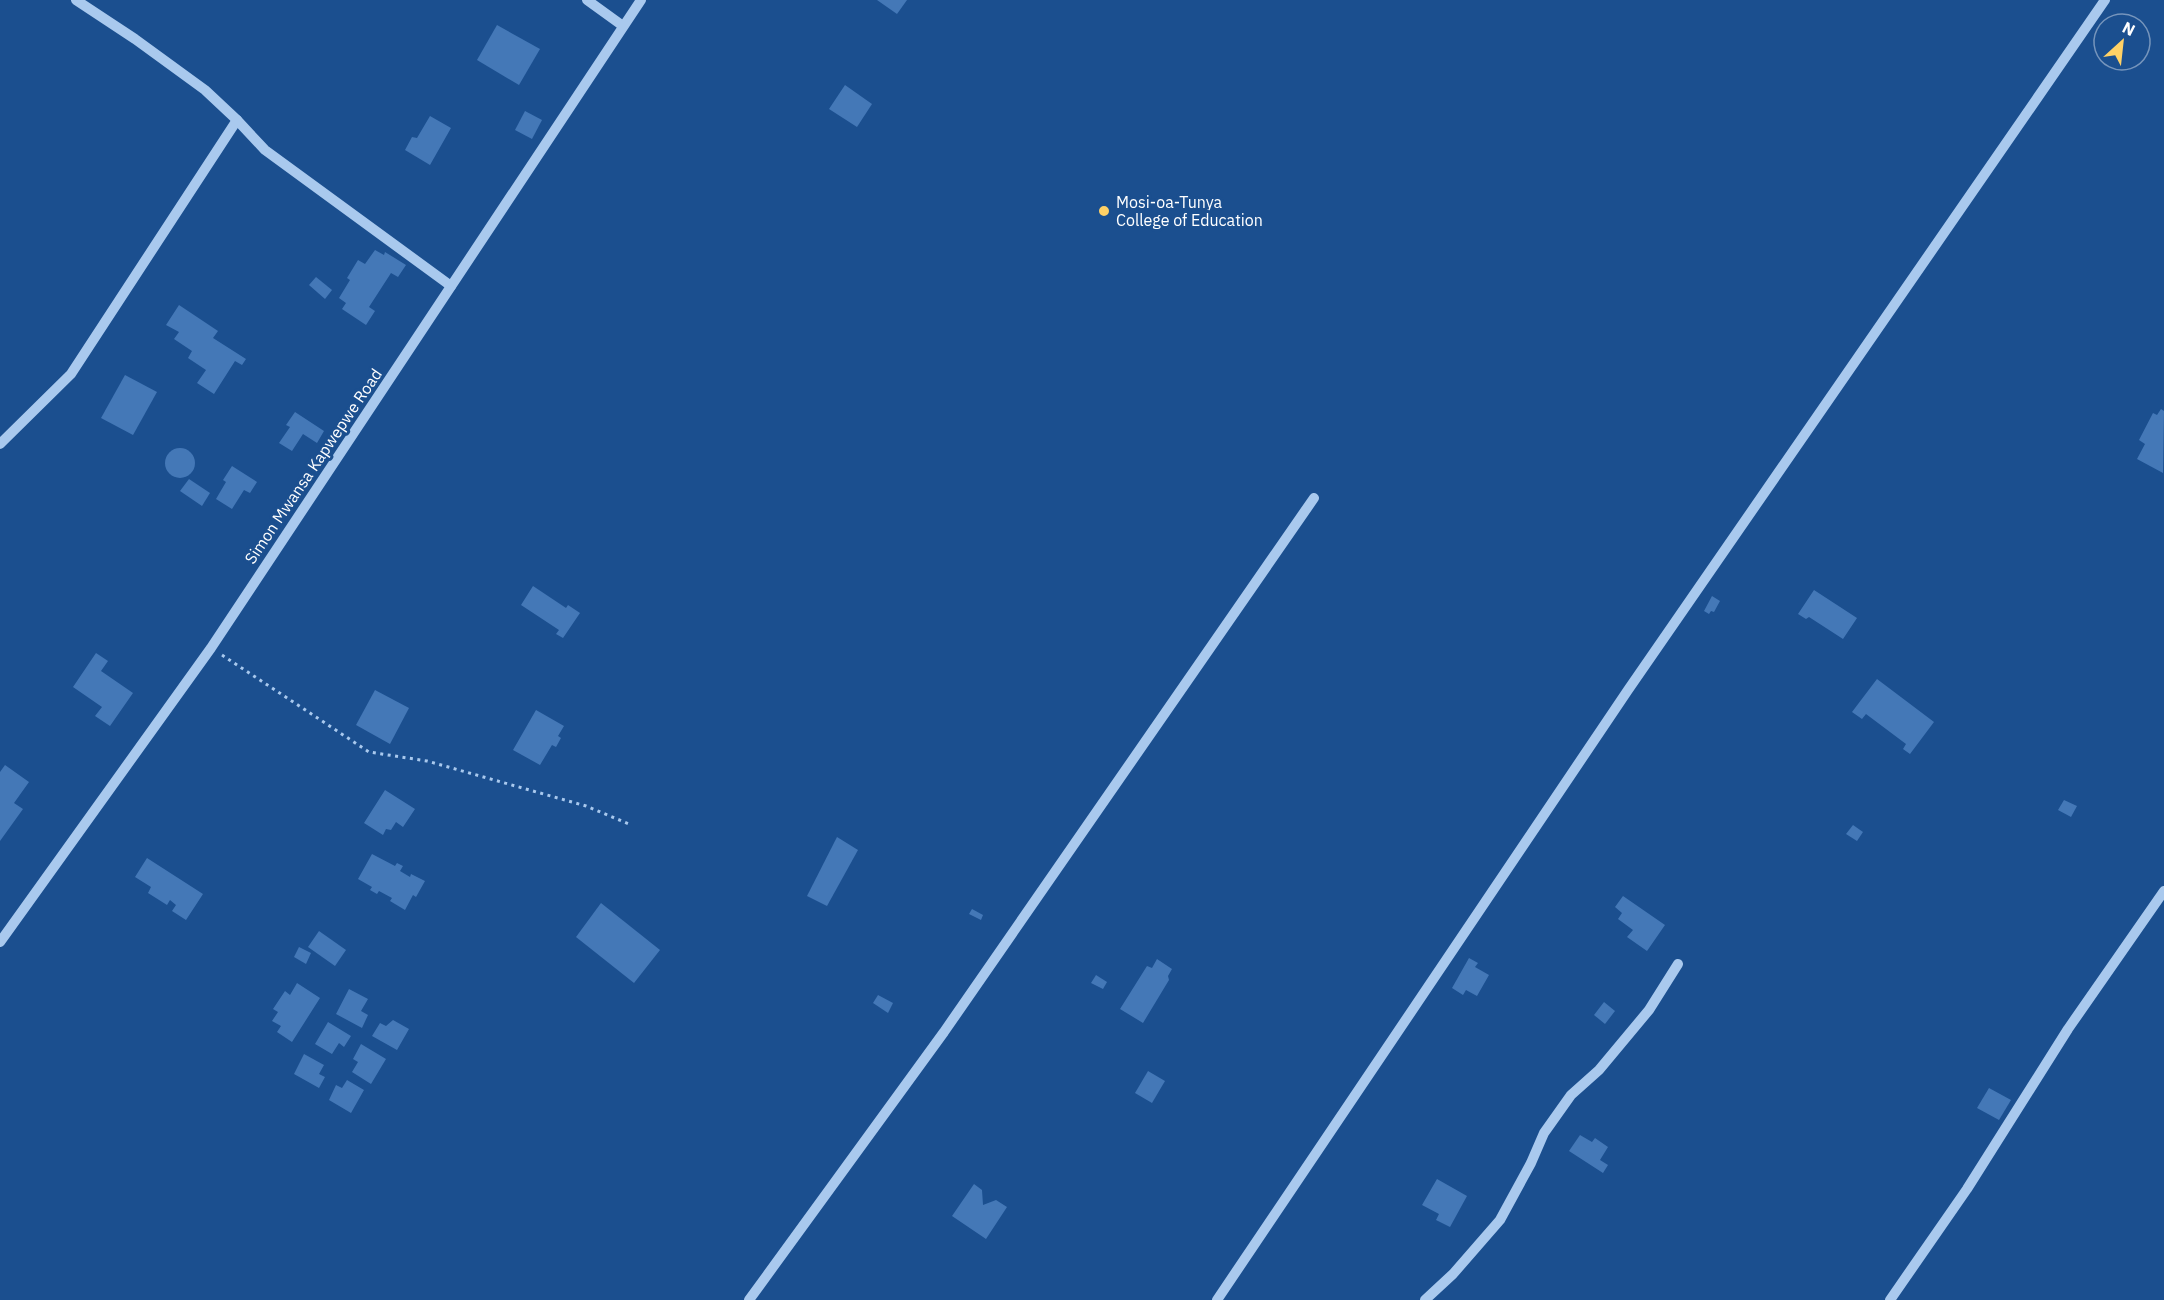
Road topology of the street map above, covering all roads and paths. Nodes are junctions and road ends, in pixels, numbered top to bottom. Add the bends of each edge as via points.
1 (76, 0) edge
2 (587, 0) edge
3 (641, 0) edge
4 (2105, 0) edge
5 (623, 26) junction
6 (237, 120) junction
7 (451, 286) junction
8 (0, 444) edge
9 (1314, 498) dead end
10 (211, 648) junction
11 (629, 824) dead end
12 (2164, 891) edge
13 (0, 942) edge
14 (1678, 964) dead end
15 (749, 1300) edge
16 (1217, 1300) edge
17 (1425, 1300) edge
18 (1890, 1300) edge

1 - 6 street via 196,84
2 - 5 street
3 - 5 street, Simon Mwansa Kapwepwe Road
4 - 16 street via 1628,690
5 - 7 street, Simon Mwansa Kapwepwe Road
6 - 7 street via 265,150
6 - 8 street via 71,374
7 - 10 street, Simon Mwansa Kapwepwe Road
9 - 15 street via 944,1032
10 - 11 path via 369,752 427,761 586,806
10 - 13 street, Simon Mwansa Kapwepwe Road
12 - 18 street
14 - 17 street via 1649,1010 1599,1070 1571,1095 1544,1134 1500,1220

